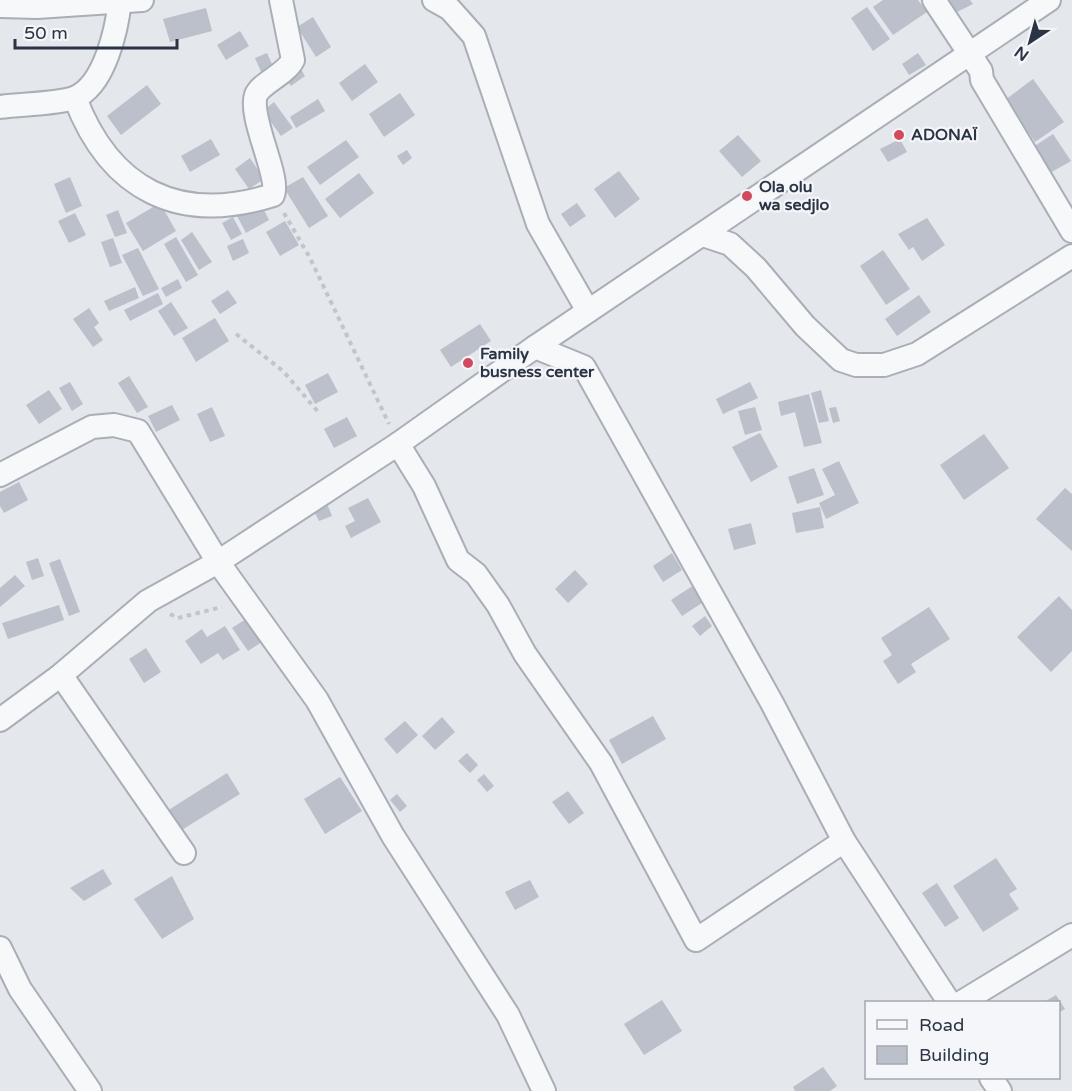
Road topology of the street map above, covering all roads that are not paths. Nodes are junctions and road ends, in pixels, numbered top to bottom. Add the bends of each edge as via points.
1 (142, 0) edge
2 (281, 0) edge
3 (434, 0) edge
4 (934, 0) edge
5 (1049, 0) edge
6 (119, 1) edge
7 (34, 4) edge
8 (0, 6) edge
9 (969, 54) junction
10 (75, 98) junction
11 (0, 107) edge
12 (1072, 231) edge
13 (703, 236) junction
14 (1072, 256) edge
15 (588, 311) junction
16 (569, 324) junction
17 (535, 347) junction
18 (584, 367) junction
19 (398, 444) junction
20 (0, 475) edge
21 (218, 562) junction
22 (61, 675) junction
23 (0, 720) edge
24 (844, 841) junction
25 (183, 853) dead end
26 (1072, 936) edge
27 (0, 948) edge
28 (948, 1001) edge
29 (964, 1001) edge
30 (90, 1091) edge
31 (544, 1091) edge

1 - 6 street
2 - 10 street via 293,60 260,90 255,101 275,187 273,195 221,207 159,196 136,186 103,148
3 - 15 street via 450,9 474,36 538,224
4 - 9 street
5 - 9 street
6 - 7 street
6 - 10 street via 116,35 90,83
7 - 8 street
9 - 12 street
9 - 13 street
10 - 11 street
13 - 14 street via 730,244 805,326 841,360 856,365 884,365 916,354
13 - 15 street
15 - 16 street
16 - 17 street
16 - 18 street
17 - 18 street
17 - 19 street
18 - 24 street via 772,703
19 - 21 street
19 - 24 street via 424,486 458,560 476,574 498,605 525,654 601,763 696,940
20 - 21 street via 92,427 114,425 138,431
21 - 22 street via 148,601
21 - 31 street via 317,700 393,836 508,1015
22 - 23 street
22 - 25 street
24 - 28 street
26 - 29 street
27 - 30 street via 20,989

